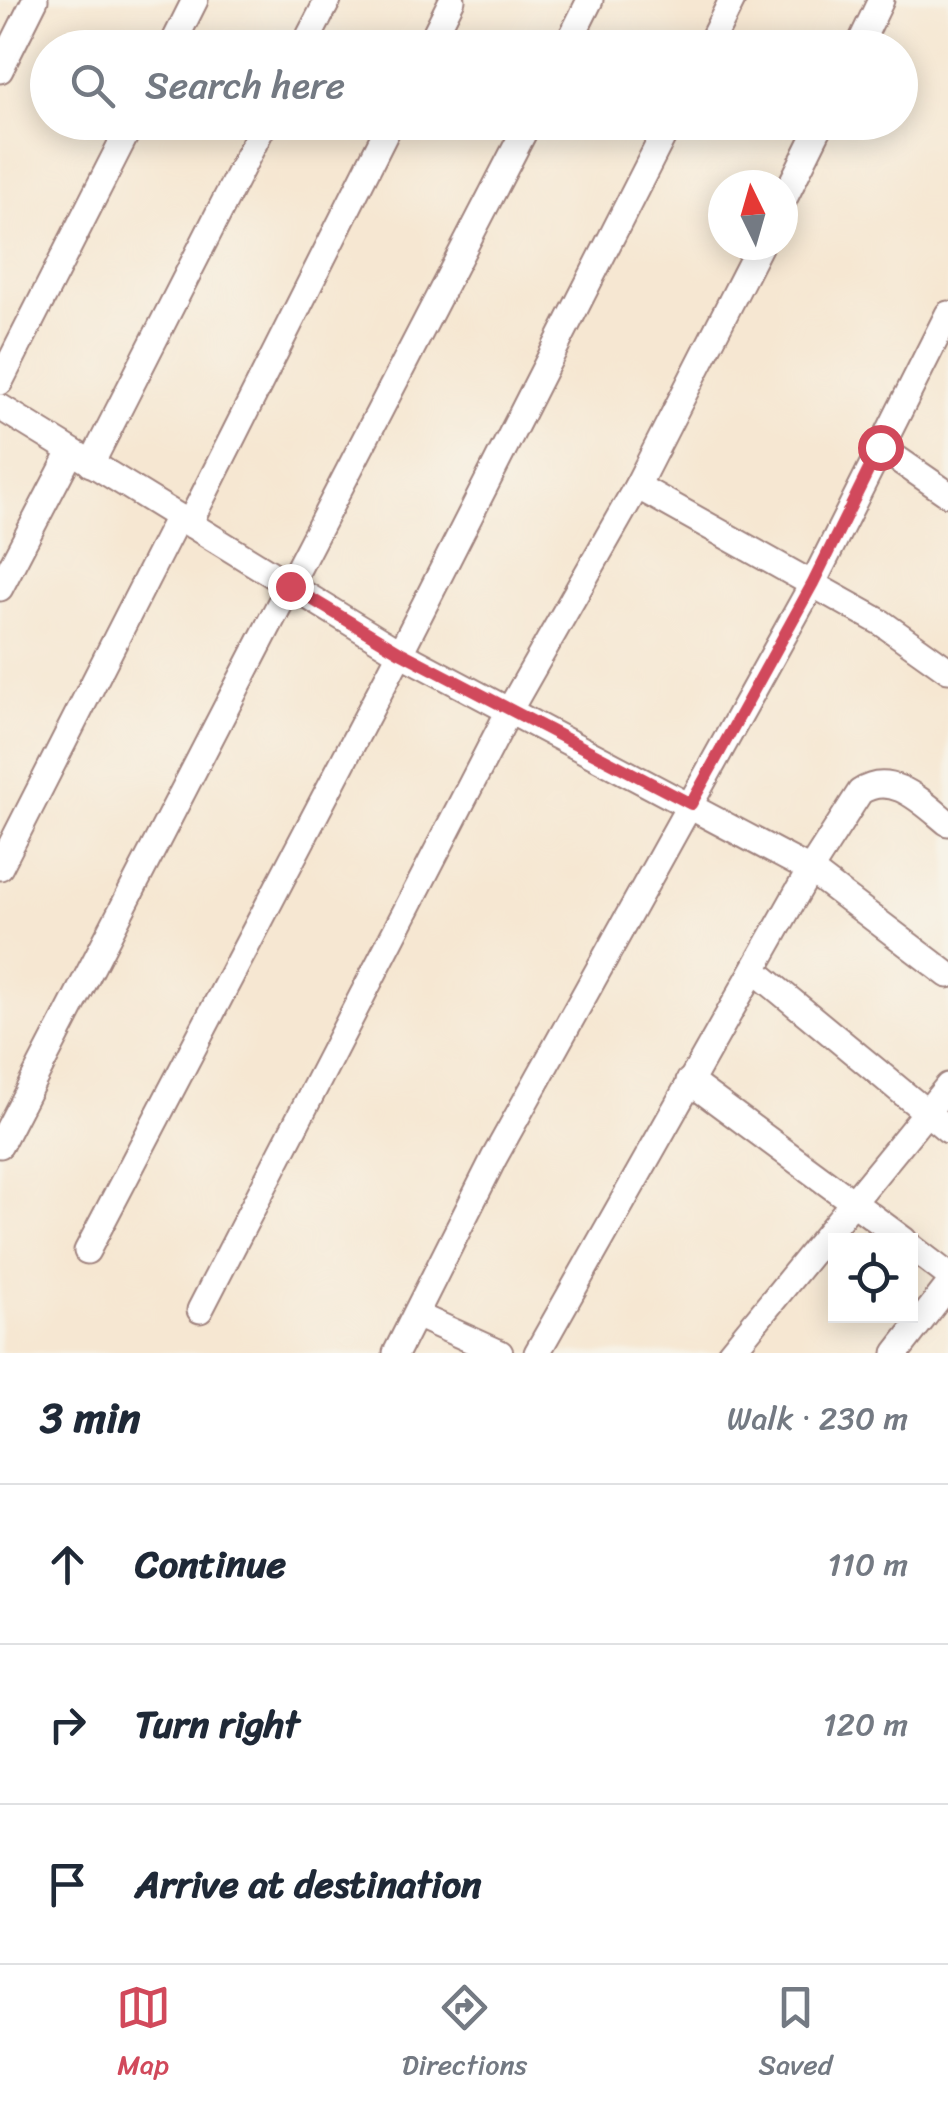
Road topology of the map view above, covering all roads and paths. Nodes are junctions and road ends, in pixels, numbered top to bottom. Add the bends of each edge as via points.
1 (36, 0) edge
2 (195, 0) edge
3 (328, 0) edge
4 (452, 0) edge
5 (590, 0) edge
6 (732, 0) edge
7 (881, 0) edge
8 (180, 30) edge
9 (313, 30) edge
10 (437, 30) edge
11 (575, 30) edge
12 (717, 30) edge
13 (867, 30) edge
14 (0, 70) edge
15 (123, 140) edge
16 (255, 140) edge
17 (383, 140) edge
18 (520, 140) edge
19 (661, 140) edge
20 (813, 140) edge
21 (798, 171) edge
22 (752, 260) edge
23 (944, 330) edge
24 (0, 382) edge
25 (0, 407) edge
26 (880, 447) junction
27 (81, 458) junction
28 (637, 486) junction
29 (948, 494) edge
30 (184, 521) junction
31 (813, 583) junction
32 (290, 586) junction
33 (0, 588) edge
34 (400, 652) junction
35 (948, 670) edge
36 (510, 709) junction
37 (691, 804) junction
38 (948, 823) edge
39 (0, 867) edge
40 (810, 870) junction
41 (754, 970) junction
42 (948, 975) edge
43 (690, 1081) junction
44 (948, 1086) edge
45 (927, 1112) junction
46 (948, 1130) edge
47 (0, 1145) edge
48 (854, 1203) junction
49 (895, 1233) edge
50 (87, 1251) dead end
51 (918, 1252) edge
52 (948, 1274) edge
53 (948, 1286) edge
54 (200, 1310) dead end
55 (416, 1315) junction
56 (396, 1353) edge
57 (500, 1353) edge
58 (537, 1353) edge
59 (730, 1353) edge
60 (896, 1353) edge

1 - 14 street
2 - 8 street
3 - 9 street
4 - 10 street
5 - 11 street
6 - 12 street
7 - 13 street
15 - 24 street
16 - 27 street
17 - 30 street
18 - 32 street
19 - 34 street
20 - 21 street
22 - 28 street
23 - 26 street
25 - 27 street
26 - 29 street
26 - 31 street
27 - 30 street
27 - 33 street
28 - 31 street
28 - 36 street
30 - 32 street
30 - 39 street
31 - 35 street
31 - 37 street
32 - 34 street
32 - 47 street
34 - 36 street
34 - 50 street
36 - 37 street
36 - 54 street
37 - 40 street
37 - 55 street via 494,1158
38 - 40 street via 908,792 871,784
40 - 41 street
40 - 42 street
41 - 43 street
41 - 45 street
43 - 48 street
43 - 58 street
44 - 45 street
45 - 46 street
45 - 48 street
48 - 49 street
48 - 59 street
51 - 52 street
53 - 60 street
55 - 56 street
55 - 57 street

